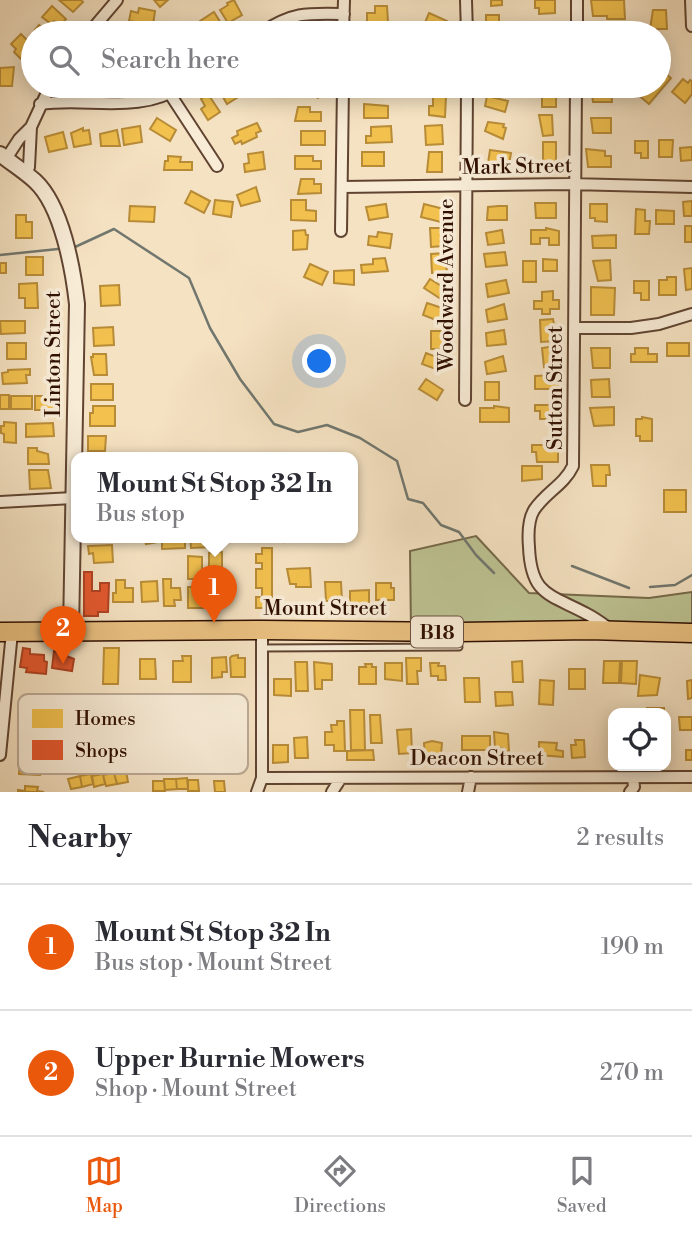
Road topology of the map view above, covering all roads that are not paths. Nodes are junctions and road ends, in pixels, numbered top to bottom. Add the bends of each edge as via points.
1 (117, 0) edge
2 (344, 0) edge
3 (467, 0) edge
4 (577, 0) edge
5 (691, 0) edge
6 (344, 14) junction
7 (99, 21) edge
8 (280, 21) edge
9 (344, 21) edge
10 (467, 21) edge
11 (577, 21) edge
12 (692, 26) edge
13 (43, 98) edge
14 (152, 98) edge
15 (173, 98) edge
16 (343, 98) edge
17 (467, 98) edge
18 (576, 98) edge
19 (40, 104) junction
20 (31, 127) junction
21 (3, 157) edge
22 (217, 166) dead end
23 (26, 174) junction
24 (576, 185) junction
25 (466, 186) junction
26 (342, 187) junction
27 (692, 187) edge
28 (341, 231) dead end
29 (692, 314) edge
30 (575, 328) junction
31 (465, 400) dead end
32 (74, 452) edge
33 (71, 498) edge
34 (0, 502) edge
35 (72, 543) edge
36 (612, 630) junction
37 (71, 631) junction
38 (6, 632) edge
39 (692, 633) edge
40 (262, 639) junction
41 (459, 647) dead end
42 (0, 755) edge
43 (471, 777) junction
44 (692, 777) edge
45 (262, 778) junction
46 (341, 778) junction
47 (633, 778) junction
48 (257, 792) edge
49 (332, 792) edge
50 (468, 792) edge
51 (631, 792) edge

1 - 7 street
2 - 6 street
3 - 10 street
4 - 11 street
5 - 12 street
6 - 8 street via 297,14
6 - 9 street
13 - 19 street
14 - 19 street
15 - 22 street
16 - 26 street
17 - 25 street, Woodward Avenue
18 - 24 street, Sutton Street
19 - 20 street
20 - 21 street
20 - 23 street
21 - 23 street, Linton Street
23 - 32 street, Linton Street via 53,210 72,268 77,304
24 - 25 street, Mark Street
24 - 27 street, Mark Street
24 - 30 street, Sutton Street
25 - 26 street, Mark Street
25 - 31 street, Woodward Avenue
26 - 28 street
29 - 30 street via 631,328
30 - 36 street, Sutton Street via 573,466 567,479 532,513 528,533 531,572 550,597
33 - 34 street
35 - 37 street, Linton Street
36 - 39 highway, Mount Street / B18
36 - 40 highway, Mount Street / B18
37 - 38 highway, Mount Street / B18
37 - 40 highway, Mount Street / B18
38 - 42 street
40 - 41 lane
40 - 45 street
43 - 46 street, Deacon Street
43 - 47 street, Deacon Street
43 - 50 street
44 - 47 street, Deacon Street
45 - 46 street, Deacon Street
45 - 48 street
46 - 49 street
47 - 51 street

